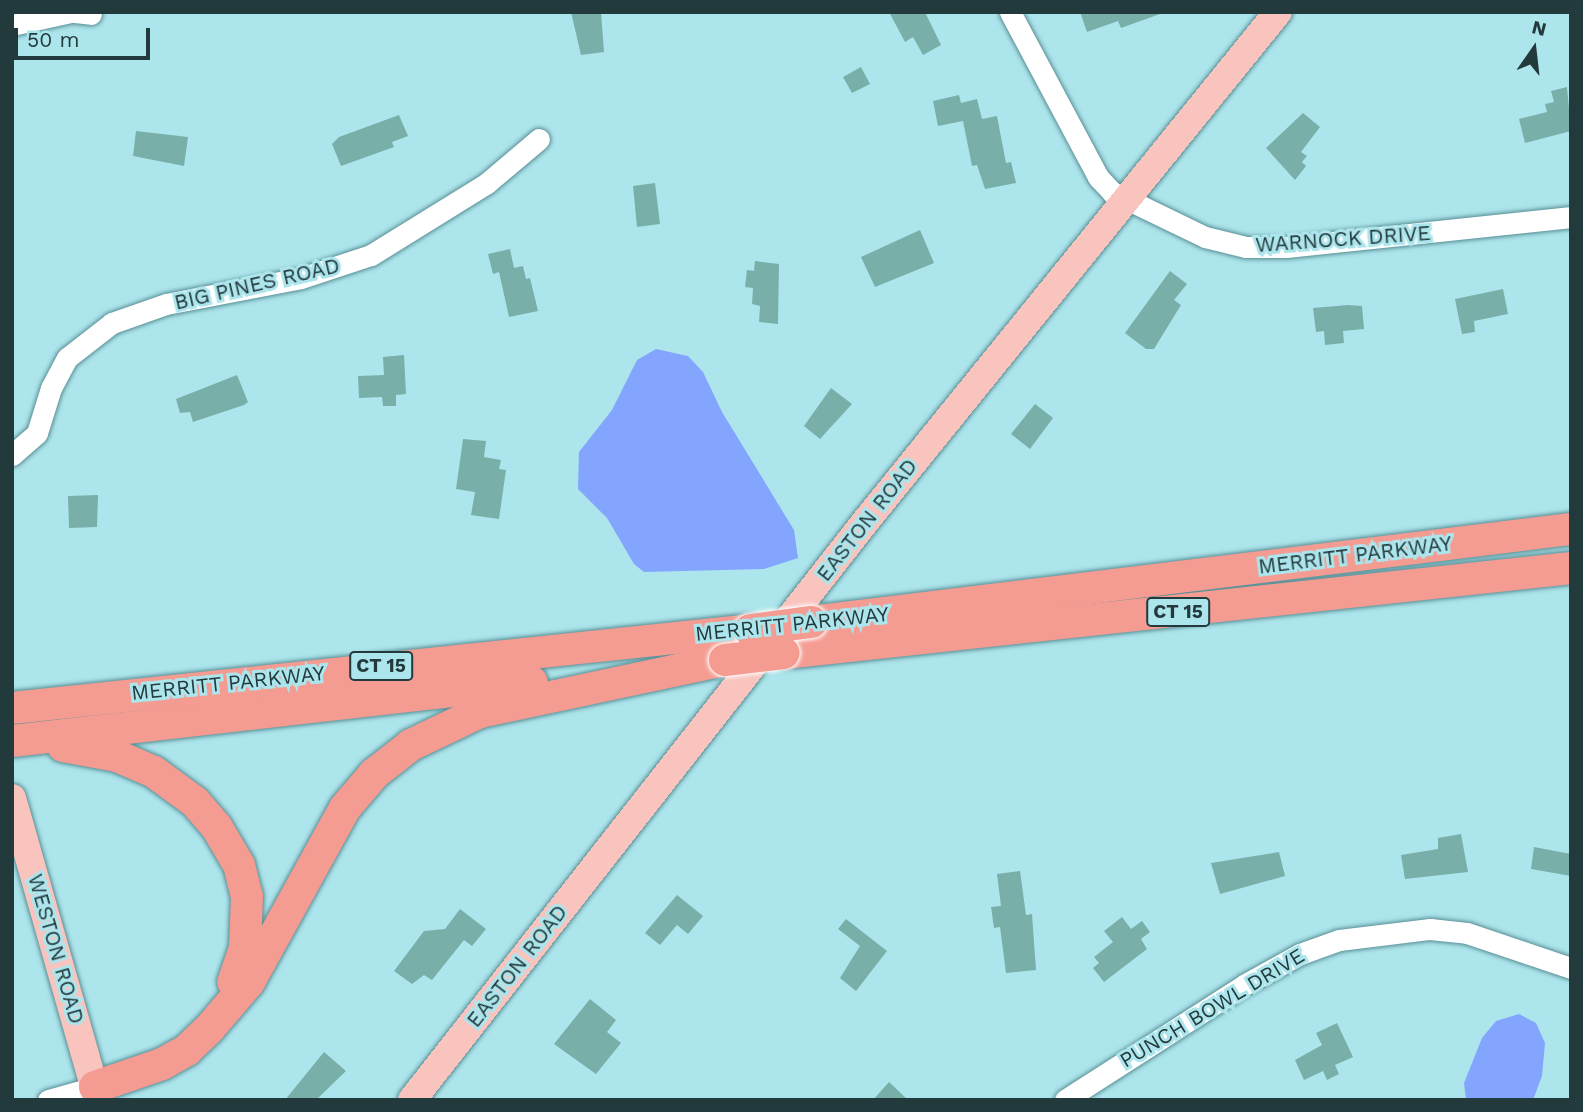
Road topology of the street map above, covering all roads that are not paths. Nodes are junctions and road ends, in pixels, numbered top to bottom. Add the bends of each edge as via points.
1 (1010, 12) edge
2 (1278, 12) edge
3 (79, 13) edge
4 (12, 25) edge
5 (538, 139) dead end
6 (1126, 199) junction
7 (1571, 216) edge
8 (12, 455) edge
9 (1571, 529) edge
10 (1571, 568) edge
11 (725, 660) junction
12 (13, 708) edge
13 (14, 741) edge
14 (12, 798) edge
15 (1571, 968) edge
16 (209, 1029) junction
17 (96, 1093) edge
18 (48, 1100) edge
19 (412, 1100) edge
20 (1065, 1100) edge

1 - 6 street, WARNOCK DRIVE via 1098,177
2 - 6 main road, EASTON ROAD
3 - 4 street
5 - 8 street, BIG PINES ROAD via 487,183 371,255 301,278 166,304 112,323 67,358 51,388 37,433
6 - 7 street, WARNOCK DRIVE via 1205,237 1255,247 1321,245
6 - 19 main road, EASTON ROAD via 865,522
9 - 12 highway, MERRITT PARKWAY / CT 15, bridge via 750,630
10 - 11 highway, MERRITT PARKWAY / CT 15, bridge
11 - 13 highway, MERRITT PARKWAY / CT 15
11 - 16 highway via 480,712 437,729 390,760 330,829 249,982
13 - 16 highway via 90,750 146,767 195,802 229,844 247,896 247,928 240,966
14 - 17 main road, WESTON ROAD
15 - 20 street, PUNCH BOWL DRIVE via 1467,933 1417,930 1339,940 1300,954 1244,985
16 - 17 highway via 187,1050
17 - 18 street

